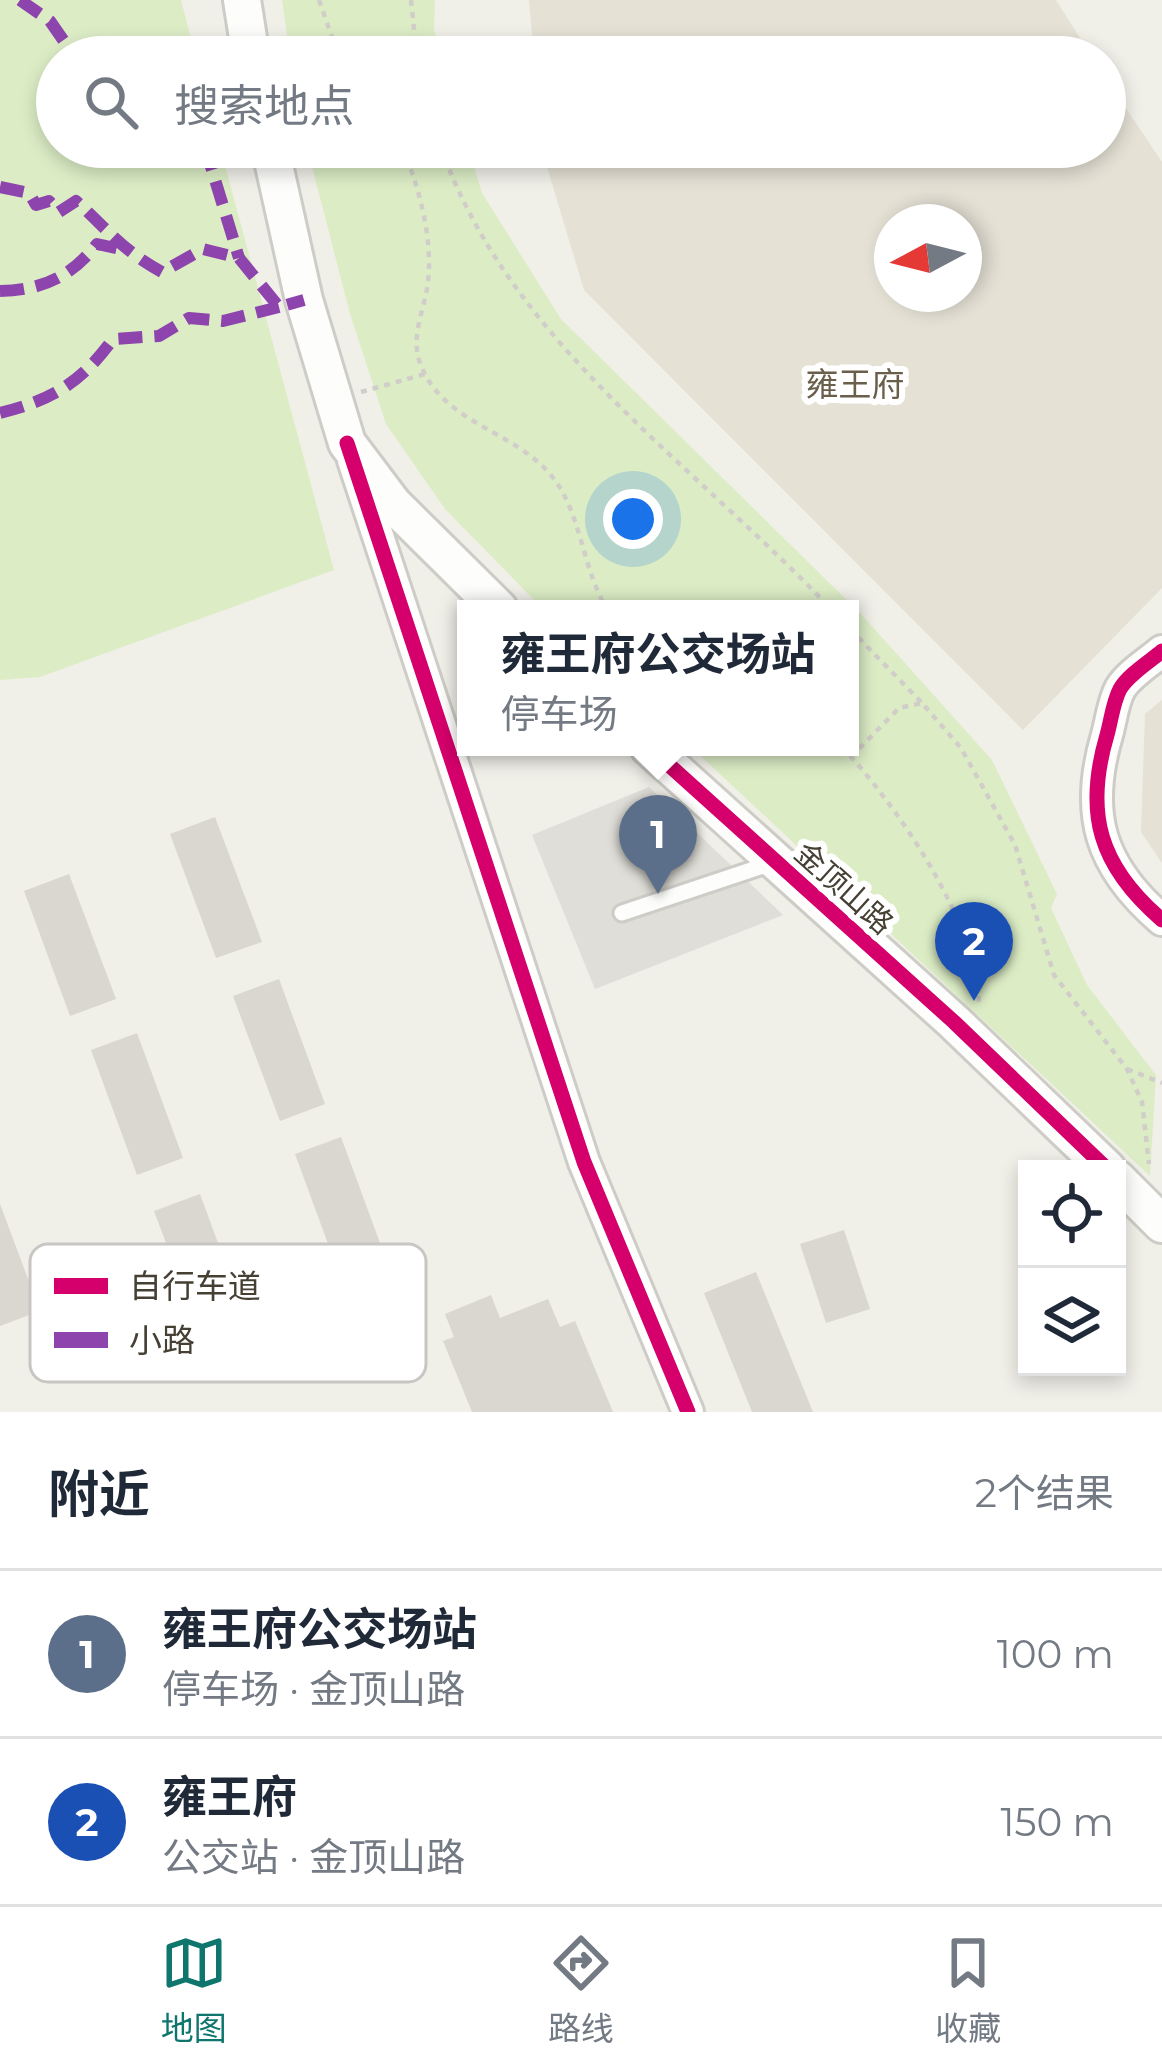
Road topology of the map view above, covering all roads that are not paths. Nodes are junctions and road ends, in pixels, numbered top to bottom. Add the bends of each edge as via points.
1 (242, 0) edge
2 (248, 36) edge
3 (275, 168) edge
4 (347, 443) junction
5 (490, 600) edge
6 (1162, 651) edge
7 (659, 756) edge
8 (775, 862) junction
9 (622, 913) dead end
10 (1162, 920) edge
11 (1098, 1160) edge
12 (1126, 1188) edge
13 (1156, 1218) edge
14 (688, 1412) edge

1 - 2 street
3 - 4 street
4 - 5 street via 393,504
4 - 14 street via 584,1162
6 - 10 street via 1121,686 1094,803 1095,824 1118,869
7 - 8 street, 金顶山路
8 - 9 lane
8 - 11 street, 金顶山路
12 - 13 street

